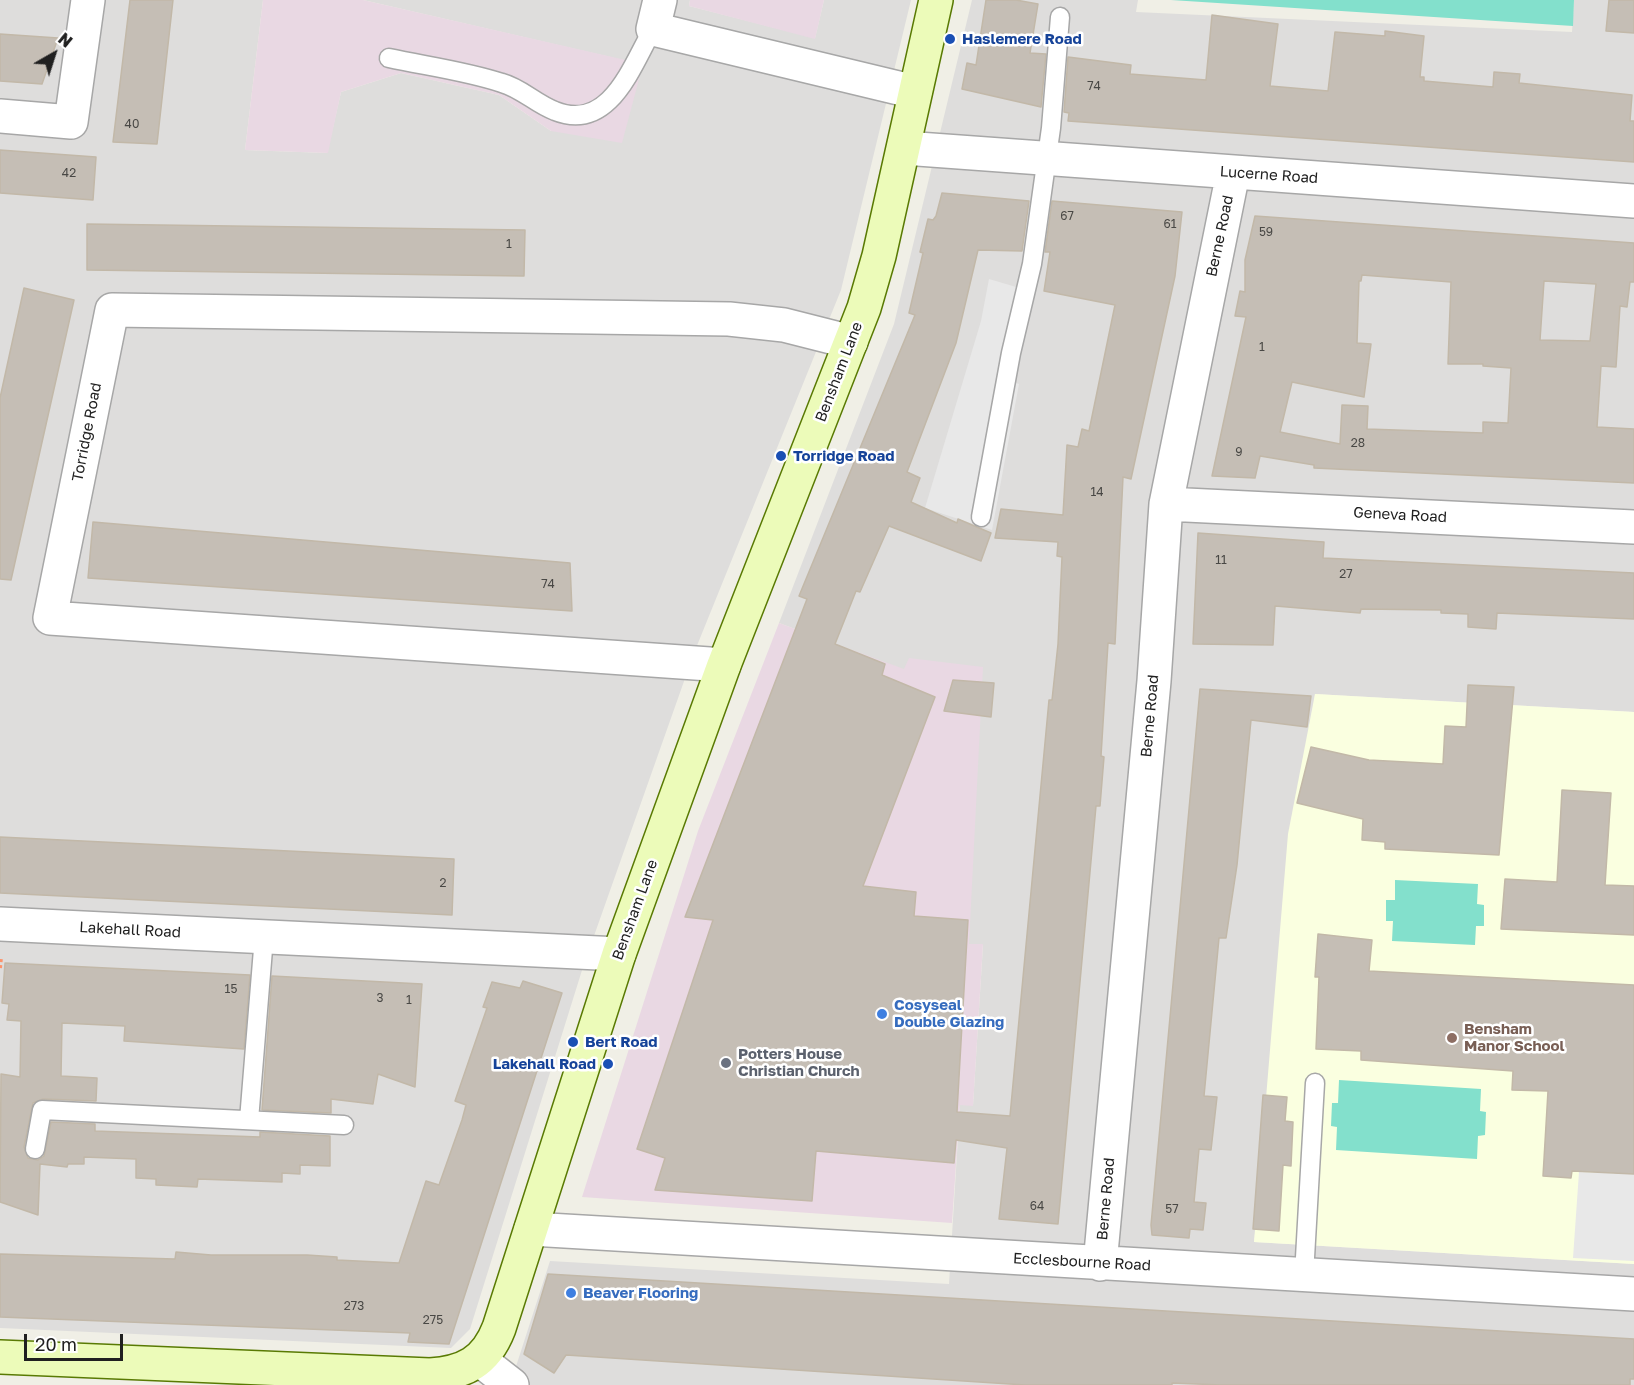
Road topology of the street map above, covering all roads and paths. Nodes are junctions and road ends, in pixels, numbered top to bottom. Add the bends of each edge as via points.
1 (88, 0) edge
2 (936, 0) edge
3 (656, 15) edge
4 (1060, 18) dead end
5 (389, 58) dead end
6 (915, 92) junction
7 (0, 116) edge
8 (904, 148) junction
9 (1045, 158) junction
10 (1233, 173) junction
11 (1634, 201) edge
12 (851, 342) junction
13 (1166, 504) junction
14 (981, 517) dead end
15 (1634, 527) edge
16 (724, 665) junction
17 (0, 924) edge
18 (264, 937) junction
19 (619, 954) junction
20 (1315, 1083) dead end
21 (249, 1120) junction
22 (344, 1125) dead end
23 (35, 1149) dead end
24 (531, 1229) junction
25 (1100, 1263) junction
26 (1304, 1275) junction
27 (1634, 1294) edge
28 (0, 1358) edge
29 (480, 1360) junction
30 (512, 1385) edge

1 - 7 street via 71,122
2 - 6 street, Bensham Lane
3 - 5 lane via 619,91 602,107 581,115 556,112 504,83
3 - 6 street
4 - 9 lane
6 - 8 street, Bensham Lane
8 - 9 street, Lucerne Road
8 - 12 street, Bensham Lane via 879,256
9 - 10 street, Lucerne Road
9 - 14 lane via 1032,264
10 - 11 street, Lucerne Road
10 - 13 street, Berne Road
12 - 16 street, Bensham Lane
12 - 16 street, Torridge Road via 784,325 729,319 112,310 50,618
13 - 15 street, Geneva Road
13 - 25 street, Berne Road via 1154,681
16 - 19 street, Bensham Lane
17 - 18 street, Lakehall Road
18 - 19 street, Lakehall Road
18 - 21 lane
19 - 24 street, Bensham Lane
20 - 26 lane
21 - 22 lane
21 - 23 lane via 42,1110
24 - 25 street, Ecclesbourne Road
24 - 29 street, Bensham Lane via 495,1338
25 - 26 street, Ecclesbourne Road
26 - 27 street, Ecclesbourne Road
28 - 29 street via 430,1375 459,1371
29 - 30 street

